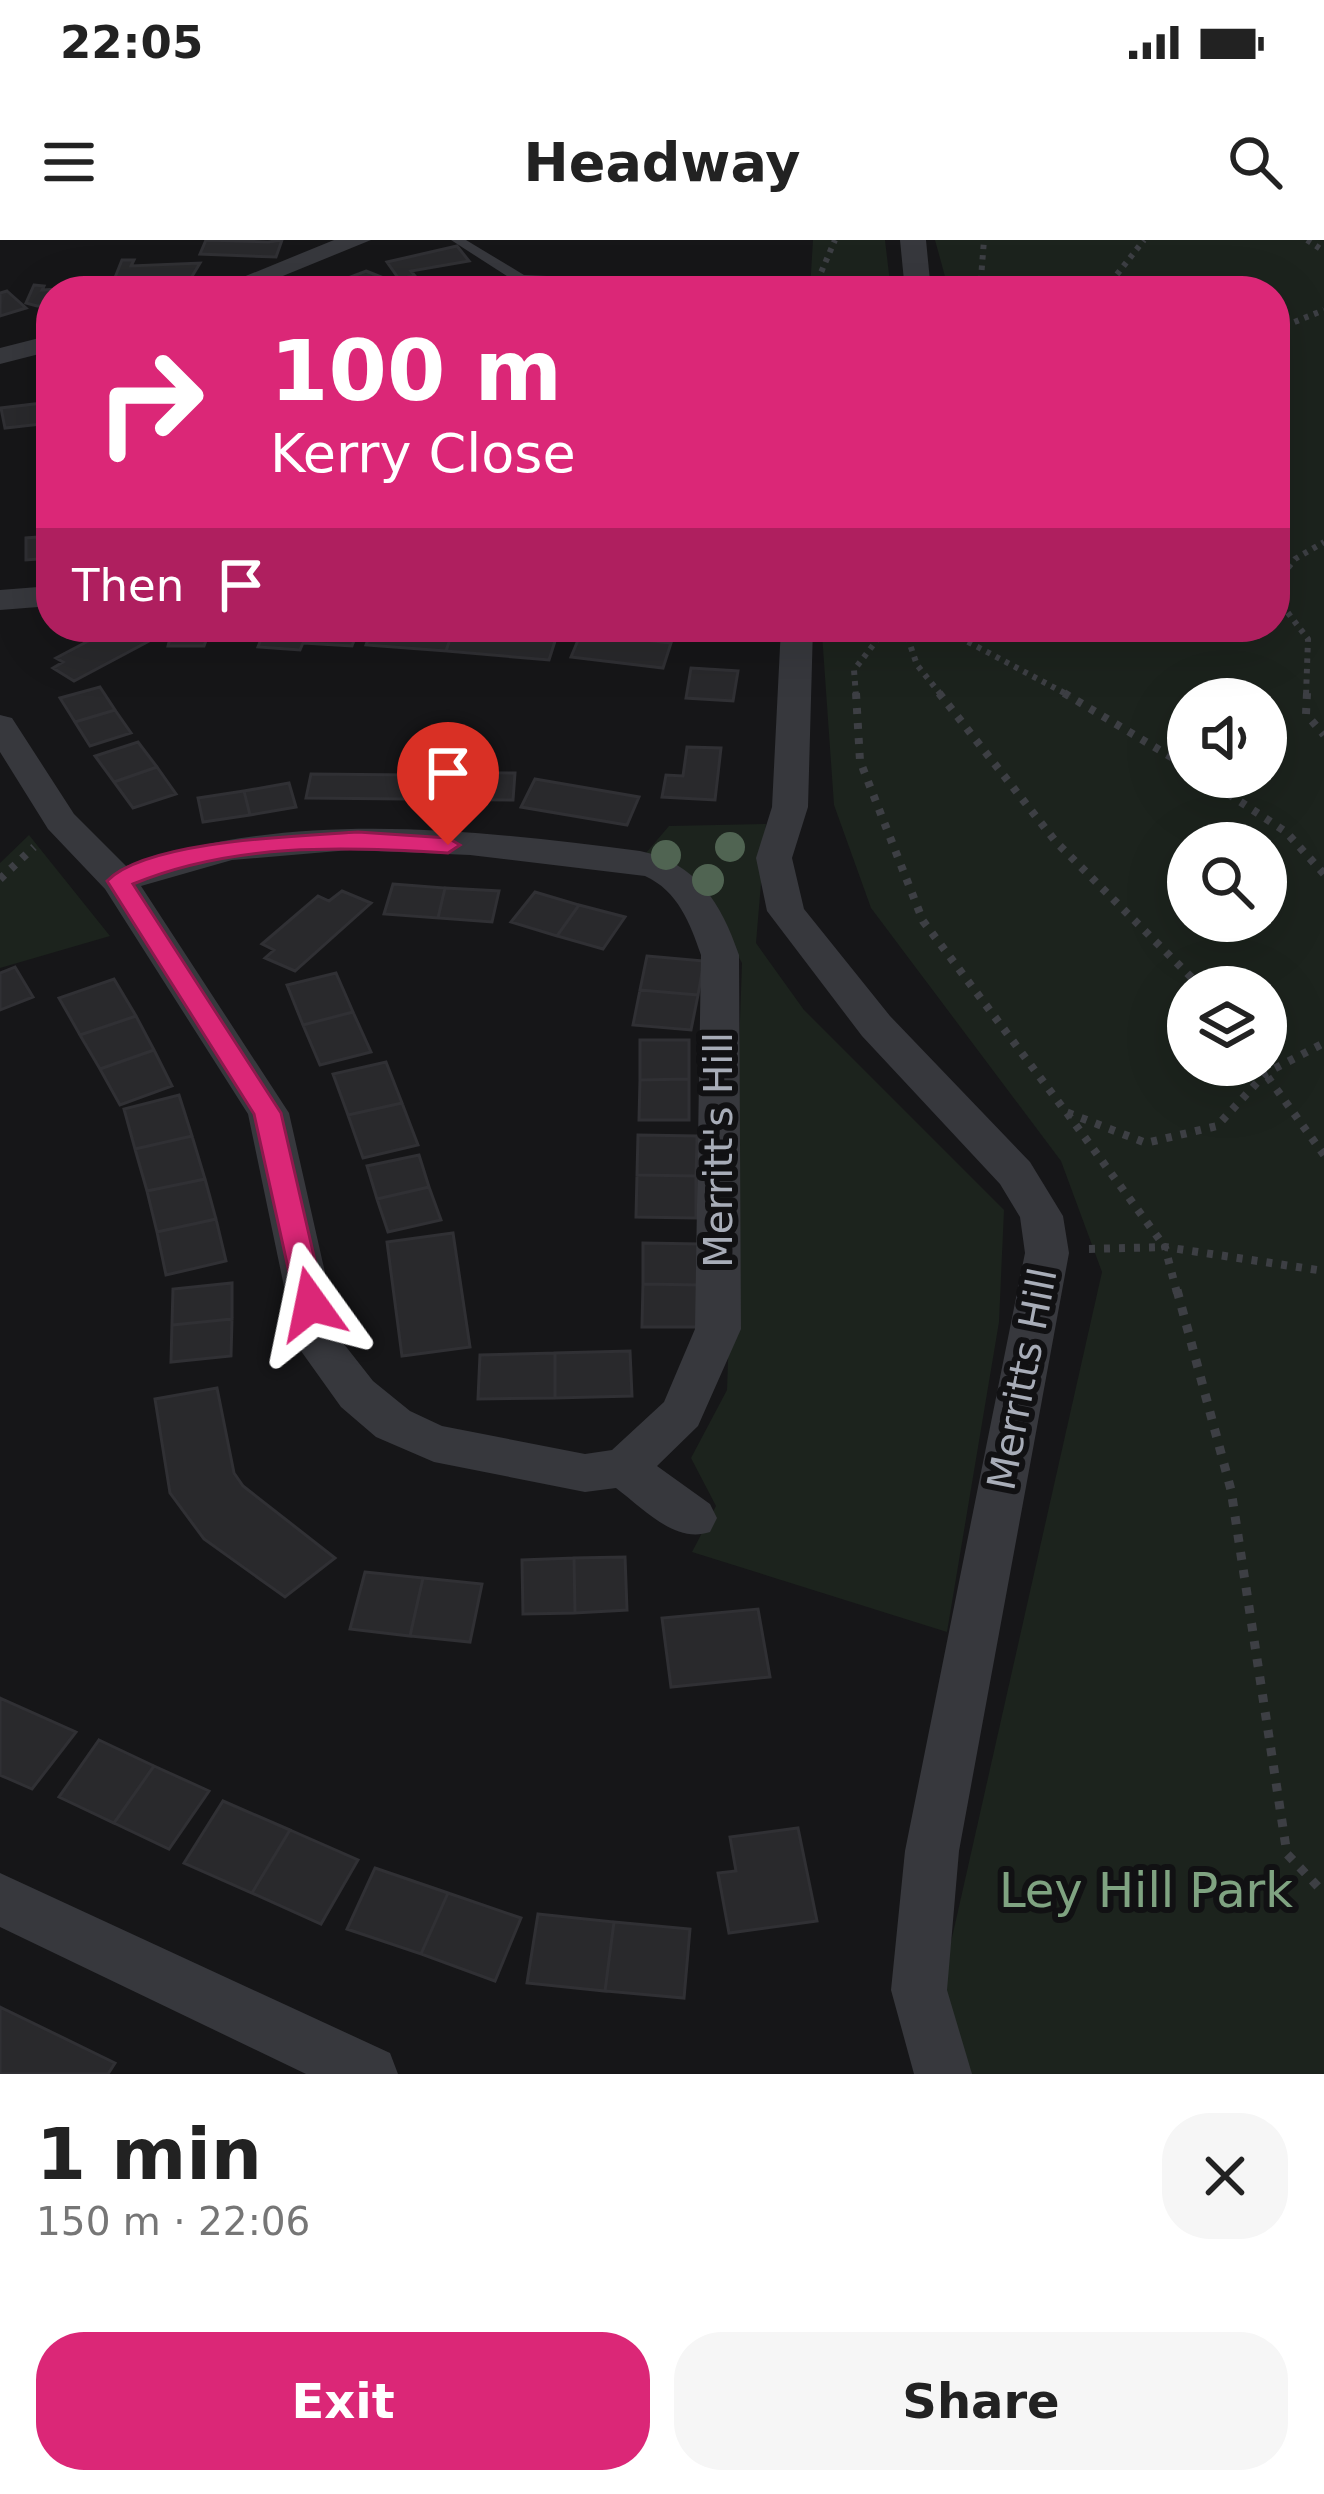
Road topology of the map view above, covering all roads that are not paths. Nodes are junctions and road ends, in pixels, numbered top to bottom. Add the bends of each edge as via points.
1 (457, 240) edge
2 (913, 240) edge
3 (346, 241) edge
4 (259, 276) edge
5 (516, 276) edge
6 (917, 276) edge
7 (36, 348) edge
8 (0, 356) edge
9 (36, 597) edge
10 (0, 600) edge
11 (796, 642) edge
12 (0, 725) edge
13 (119, 881) junction
14 (624, 1468) junction
15 (693, 1518) dead end
16 (0, 1899) edge
17 (369, 2074) edge
18 (944, 2074) edge

1 - 5 lane
2 - 6 street
3 - 4 street
7 - 8 street
9 - 10 street
11 - 18 street, Merritts Hill via 790,807 774,858 786,911 876,1026 1015,1172 1041,1216 1047,1252 932,1851 919,1990
12 - 13 street via 62,821
13 - 14 street via 268,1113 319,1344 357,1394 434,1443 585,1473
13 - 14 street, Merritt's Hill via 242,847 358,839 538,851 627,846 704,908 720,955 718,1329 682,1414
14 - 15 street
16 - 17 street

